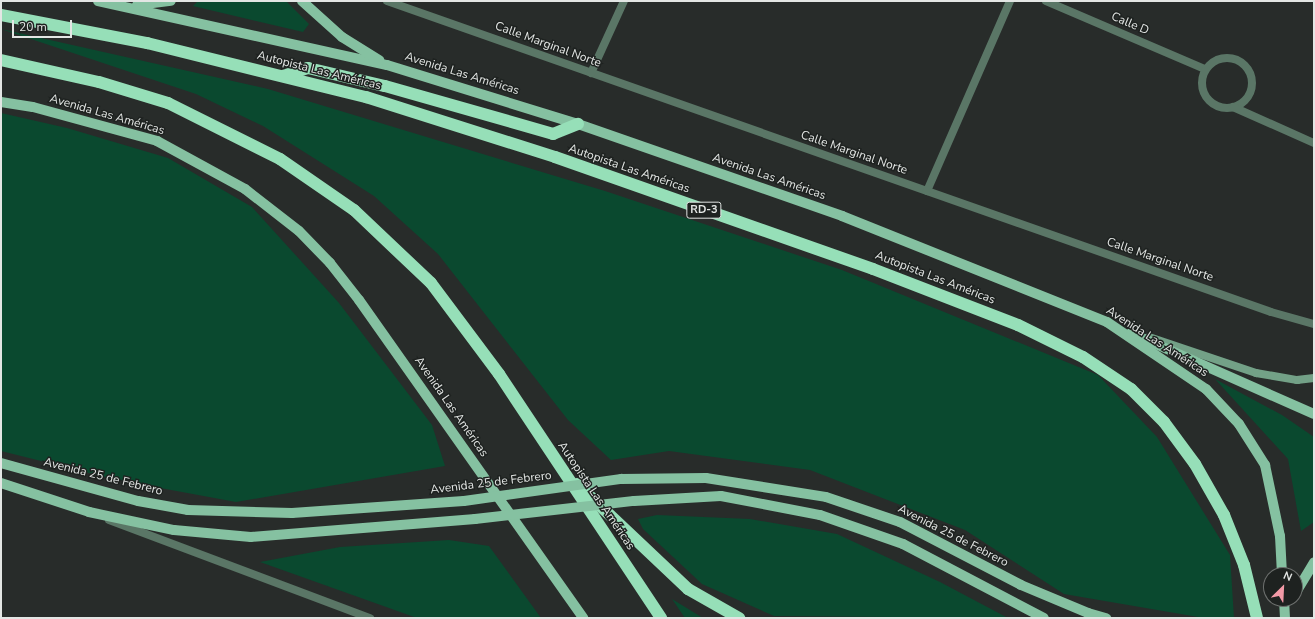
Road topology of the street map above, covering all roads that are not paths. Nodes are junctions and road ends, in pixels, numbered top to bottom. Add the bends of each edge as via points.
1 (98, 1) edge
2 (171, 1) edge
3 (302, 1) edge
4 (387, 1) edge
5 (624, 1) edge
6 (1010, 1) edge
7 (1046, 1) edge
8 (122, 5) junction
9 (1, 15) edge
10 (1, 60) edge
11 (387, 65) junction
12 (1205, 69) junction
13 (591, 73) junction
14 (281, 76) junction
15 (1, 102) edge
16 (1233, 107) junction
17 (578, 124) junction
18 (1314, 143) edge
19 (927, 191) junction
20 (1106, 322) junction
21 (1314, 324) edge
22 (1314, 378) edge
23 (1314, 414) edge
24 (1, 463) edge
25 (560, 468) junction
26 (1, 483) edge
27 (89, 512) junction
28 (1314, 562) edge
29 (1282, 567) edge
30 (1303, 581) edge
31 (370, 618) edge
32 (583, 618) edge
33 (661, 618) edge
34 (739, 618) edge
35 (1044, 618) edge
36 (1106, 618) edge
37 (1257, 618) edge

1 - 8 main road, Avenida Las Américas
2 - 8 main road
3 - 11 main road via 342,37
4 - 13 street, Calle Marginal Norte
5 - 13 street
6 - 19 street
7 - 12 street, Calle D
8 - 11 main road, Avenida Las Américas
9 - 14 highway, Autopista Las Américas / RD-3 via 147,43
10 - 25 highway, Autopista Las Américas via 99,82 168,103 280,159 354,210 431,283 499,374
11 - 17 main road, Avenida Las Américas
12 - 16 street via 1201,80 1203,92 1210,102 1221,108
12 - 16 street via 1214,60 1226,57 1238,60 1247,68 1252,79 1251,91 1244,102
13 - 19 street, Calle Marginal Norte
14 - 17 highway via 308,68 385,86 553,134
14 - 37 highway, Autopista Las Américas / RD-3 via 366,97 555,157 880,272 1018,325 1083,357 1131,389 1164,422 1195,464 1224,515 1244,565
15 - 32 main road, Avenida Las Américas via 33,107 158,142 245,189 299,231 330,263 359,300
16 - 18 street
17 - 20 main road, Avenida Las Américas via 842,216
19 - 21 street, Calle Marginal Norte via 1271,312
20 - 22 street via 1256,373 1297,380
20 - 23 main road
20 - 29 main road, Avenida Las Américas via 1206,389 1239,424 1264,465 1280,536
24 - 36 main road, Avenida 25 de Febrero, bridge via 138,501 188,510 292,513 464,501 621,479 706,478 826,497 900,522 1021,585
25 - 33 highway, Autopista Las Américas
25 - 34 highway via 688,589
26 - 27 main road
27 - 31 street
27 - 35 main road, bridge via 174,530 251,537 475,519 634,501 721,496 820,515 903,544
28 - 30 main road

